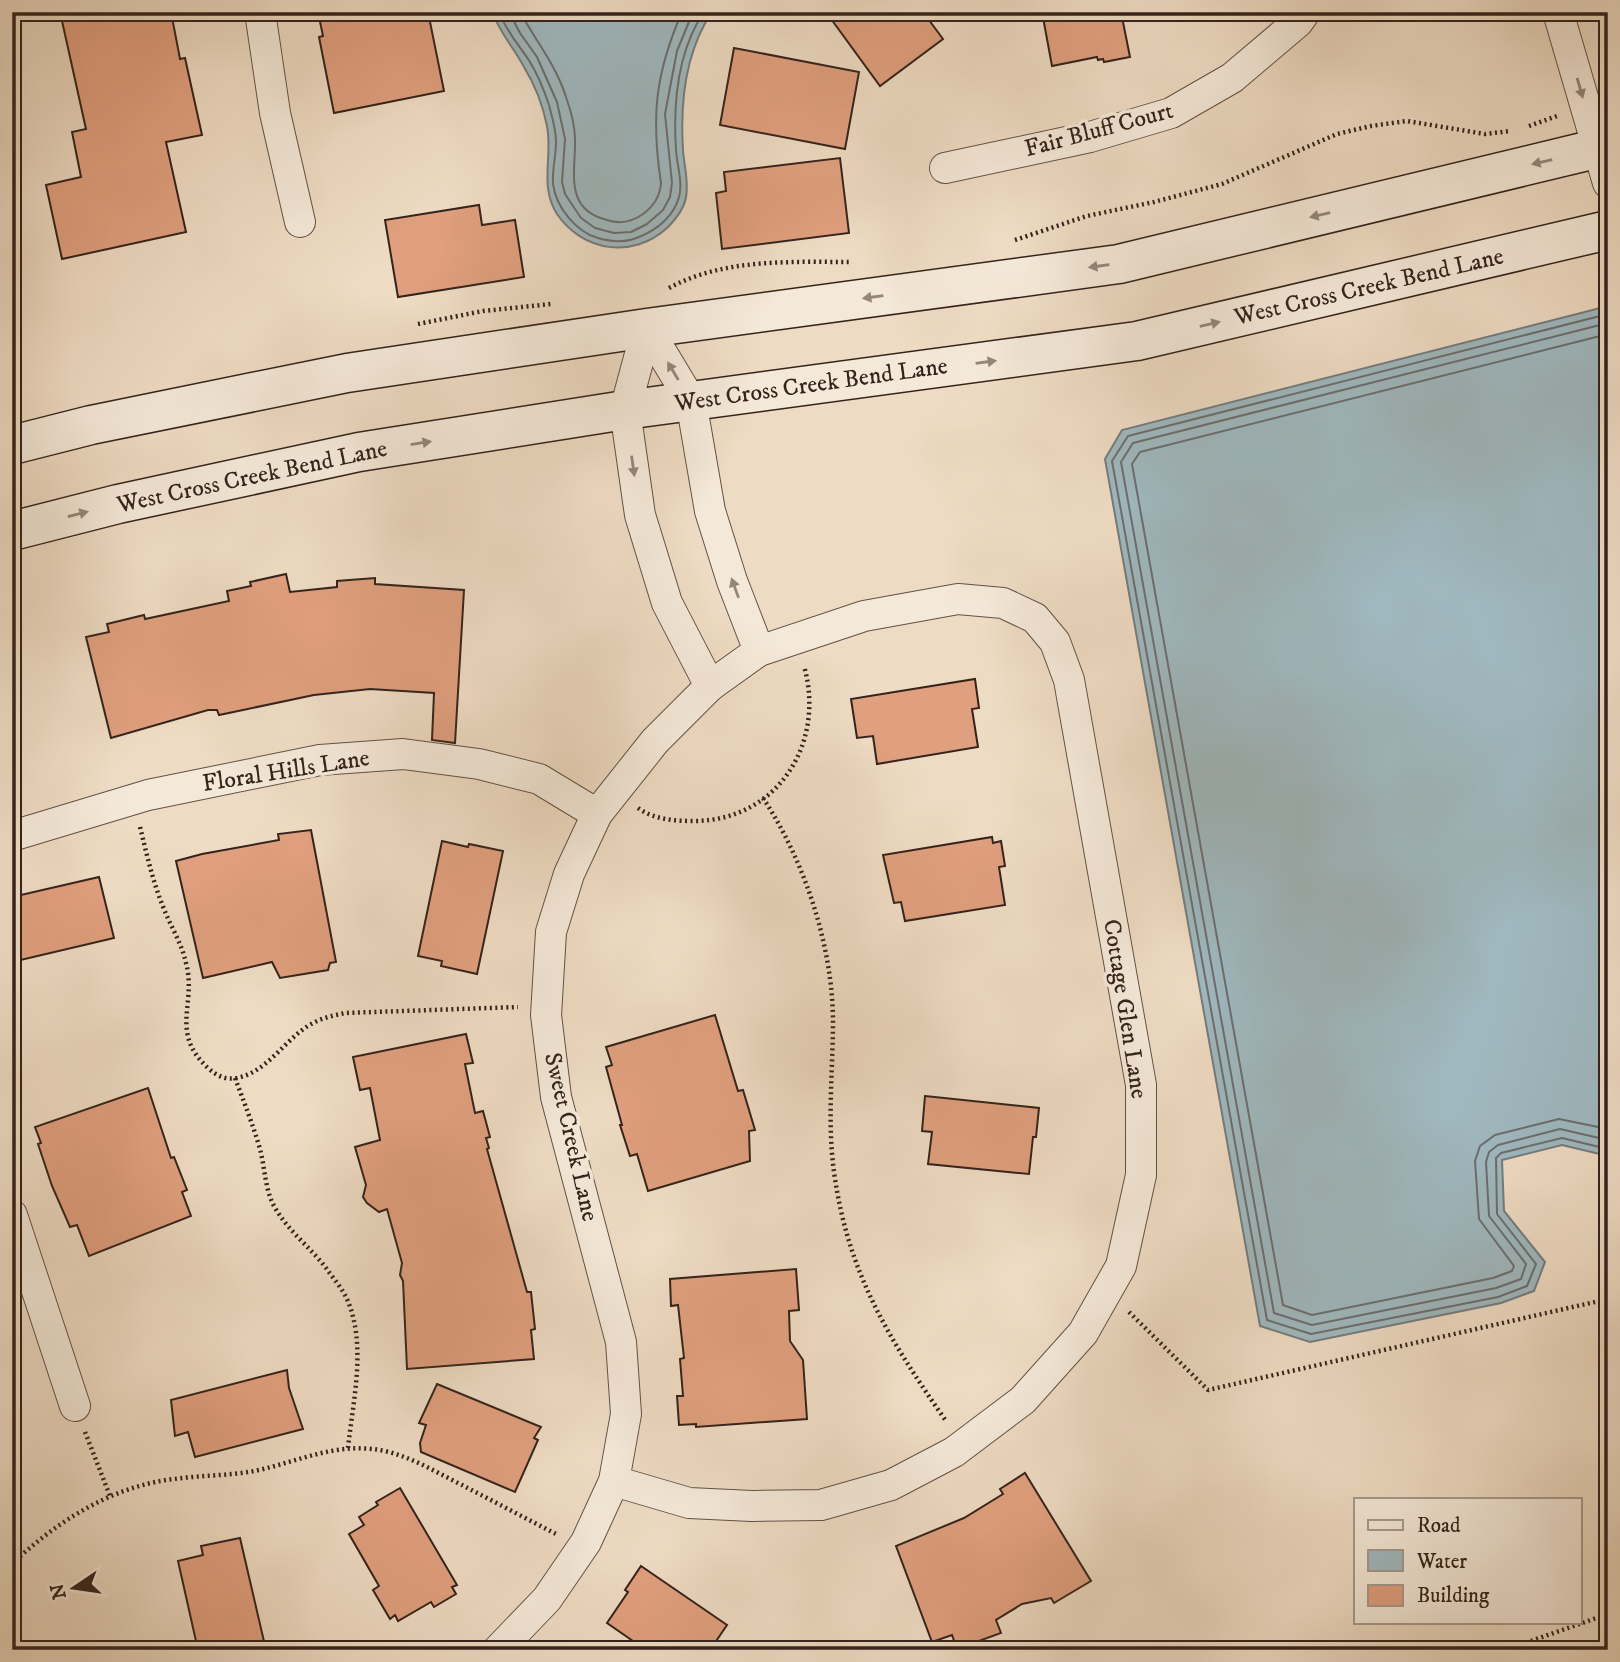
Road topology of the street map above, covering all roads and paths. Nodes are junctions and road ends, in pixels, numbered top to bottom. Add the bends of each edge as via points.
1 (260, 12) edge
2 (1305, 12) edge
3 (1558, 12) edge
4 (1585, 106) junction
5 (1605, 159) edge
6 (945, 168) dead end
7 (300, 222) dead end
8 (1608, 230) edge
9 (1013, 241) dead end
10 (857, 262) dead end
11 (662, 292) dead end
12 (554, 304) dead end
13 (409, 327) dead end
14 (647, 328) junction
15 (691, 401) junction
16 (625, 410) junction
17 (12, 445) edge
18 (12, 531) edge
19 (1035, 618) joint
20 (795, 639) junction
21 (759, 651) junction
22 (710, 686) junction
23 (763, 798) junction
24 (134, 799) junction
25 (606, 802) junction
26 (12, 836) edge
27 (546, 1006) junction
28 (235, 1078) junction
29 (12, 1214) edge
30 (1107, 1291) junction
31 (1608, 1299) edge
32 (75, 1406) joint
33 (962, 1446) junction
34 (348, 1448) junction
35 (614, 1481) junction
36 (110, 1496) junction
37 (582, 1548) junction
38 (12, 1564) edge
39 (1608, 1614) edge
40 (1582, 1623) edge
41 (1579, 1624) edge
42 (498, 1650) edge
43 (1505, 1650) edge

1 - 7 street via 275,113
2 - 6 street, Fair Bluff Court via 1232,78 1171,114 1090,137
3 -> 4 street
4 - 5 street
4 - 9 path via 1520,130 1485,134 1407,121 1337,134 1222,184 1087,216
5 -> 14 main road via 1119,264
15 -> 8 main road, West Cross Creek Bend Lane via 1137,341
10 - 11 path via 745,266 681,281
12 - 13 path via 483,311
15 -> 14 street
14 - 16 street
14 - 17 main road via 347,373
15 - 16 main road, West Cross Creek Bend Lane
21 -> 15 street via 710,511
18 -> 16 main road, West Cross Creek Bend Lane via 359,452
16 -> 22 street via 640,515 667,603
19 - 20 street, Sweet Creek Lane via 1003,603 958,599 863,616
19 - 30 street, Cottage Glen Lane via 1055,642 1069,680 1141,1085 1141,1175 1121,1266
20 - 21 street, Sweet Creek Lane
20 - 23 path via 805,670 809,725 791,770
21 - 22 street, Sweet Creek Lane
22 - 25 street, Sweet Creek Lane via 655,741
23 - 25 path via 725,818 685,821 661,819
23 - 33 path via 801,872 826,954 833,1020 831,1140 842,1219 853,1256 886,1332
24 - 25 street, Floral Hills Lane via 320,760 403,754 478,764
24 - 26 street, Floral Hills Lane
24 - 28 path via 149,865 187,964 185,1015 191,1046 217,1075
25 - 27 street, Sweet Creek Lane via 569,874 551,932
27 - 28 path via 373,1010 324,1018 294,1036 259,1069
27 - 35 street, Sweet Creek Lane via 556,1097 621,1342 626,1414
28 - 34 path via 252,1121 274,1206 325,1267 352,1313 357,1366
29 - 32 street
30 - 31 path via 1208,1390
30 - 33 street, Cottage Glen Lane via 1083,1333 1023,1400
32 - 36 path
33 - 35 street, Cottage Glen Lane via 891,1485 821,1505 689,1503
34 - 36 path via 256,1471 147,1483
34 - 37 path via 403,1457
35 - 37 street, Sweet Creek Lane
36 - 38 path via 66,1521
37 - 42 street, Sweet Creek Lane via 547,1599
39 - 40 path
41 - 43 path

